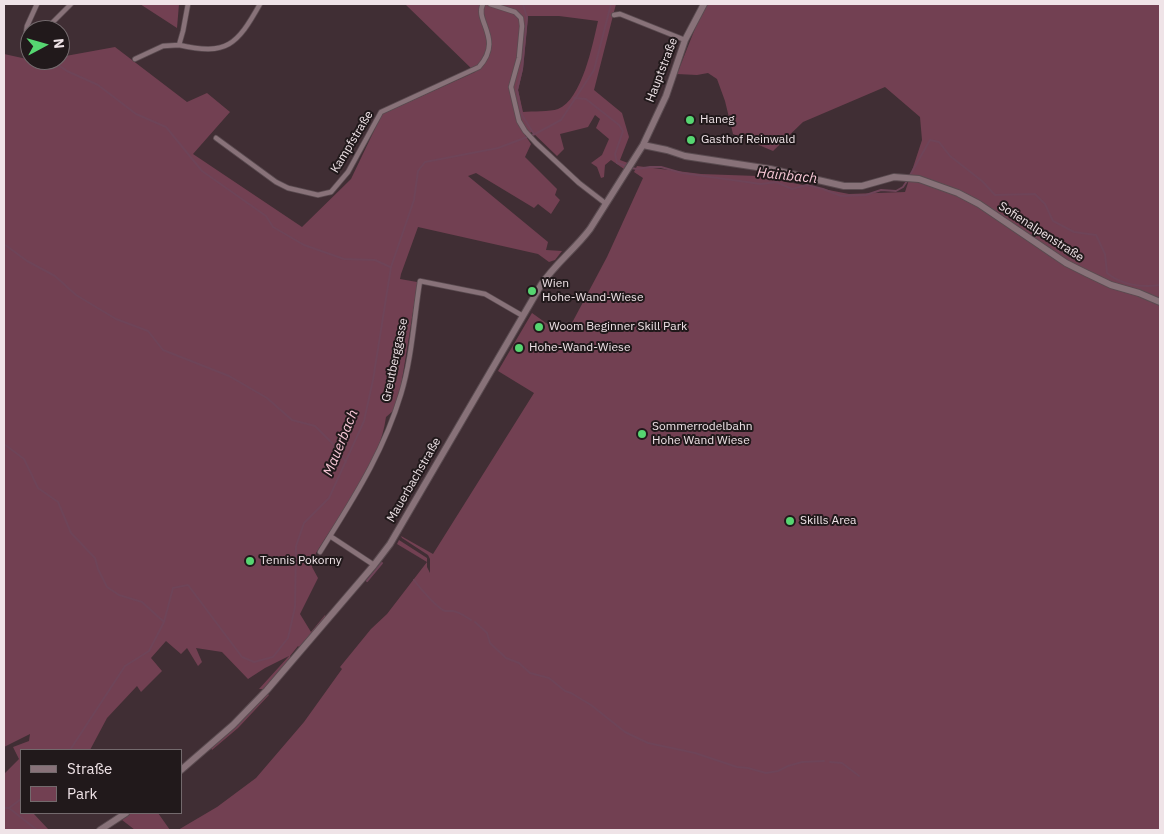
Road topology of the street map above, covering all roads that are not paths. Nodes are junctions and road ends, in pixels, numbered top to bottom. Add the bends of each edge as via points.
1 (38, 4) edge
2 (72, 4) edge
3 (188, 4) edge
4 (260, 4) edge
5 (483, 4) edge
6 (490, 4) edge
7 (704, 4) edge
8 (614, 15) dead end
9 (30, 20) edge
10 (55, 20) edge
11 (685, 40) junction
12 (179, 45) junction
13 (135, 59) dead end
14 (216, 138) dead end
15 (643, 146) junction
16 (605, 203) junction
17 (1160, 302) edge
18 (523, 316) junction
19 (330, 536) junction
20 (320, 552) dead end
21 (374, 565) junction
22 (182, 769) edge
23 (124, 814) edge
24 (100, 830) edge

1 - 9 street
2 - 10 street
3 - 12 street
4 - 12 street via 242,32 226,46 208,50
5 - 14 street, Kampfstraße via 481,13 488,30 489,47 479,67 380,112 348,172 332,192 318,195 288,188
6 - 16 street via 519,14 522,26 511,87 519,121 536,142
7 - 11 main road, Hauptstraße
8 - 11 street via 620,14
11 - 15 main road, Hauptstraße via 666,96
12 - 13 street via 163,46
15 - 16 main road, Mauerbachstraße
15 - 17 main road, Sofienalpenstraße via 844,186 862,186 900,176 931,182 968,198 1066,263 1111,285
16 - 18 main road, Mauerbachstraße via 585,236 545,279
18 - 19 street, Greutberggasse via 485,294 420,281 401,393 367,476
18 - 21 main road, Mauerbachstraße via 390,544
19 - 20 street, Greutberggasse
19 - 21 street
21 - 22 main road, Mauerbachstraße via 261,696
23 - 24 main road

